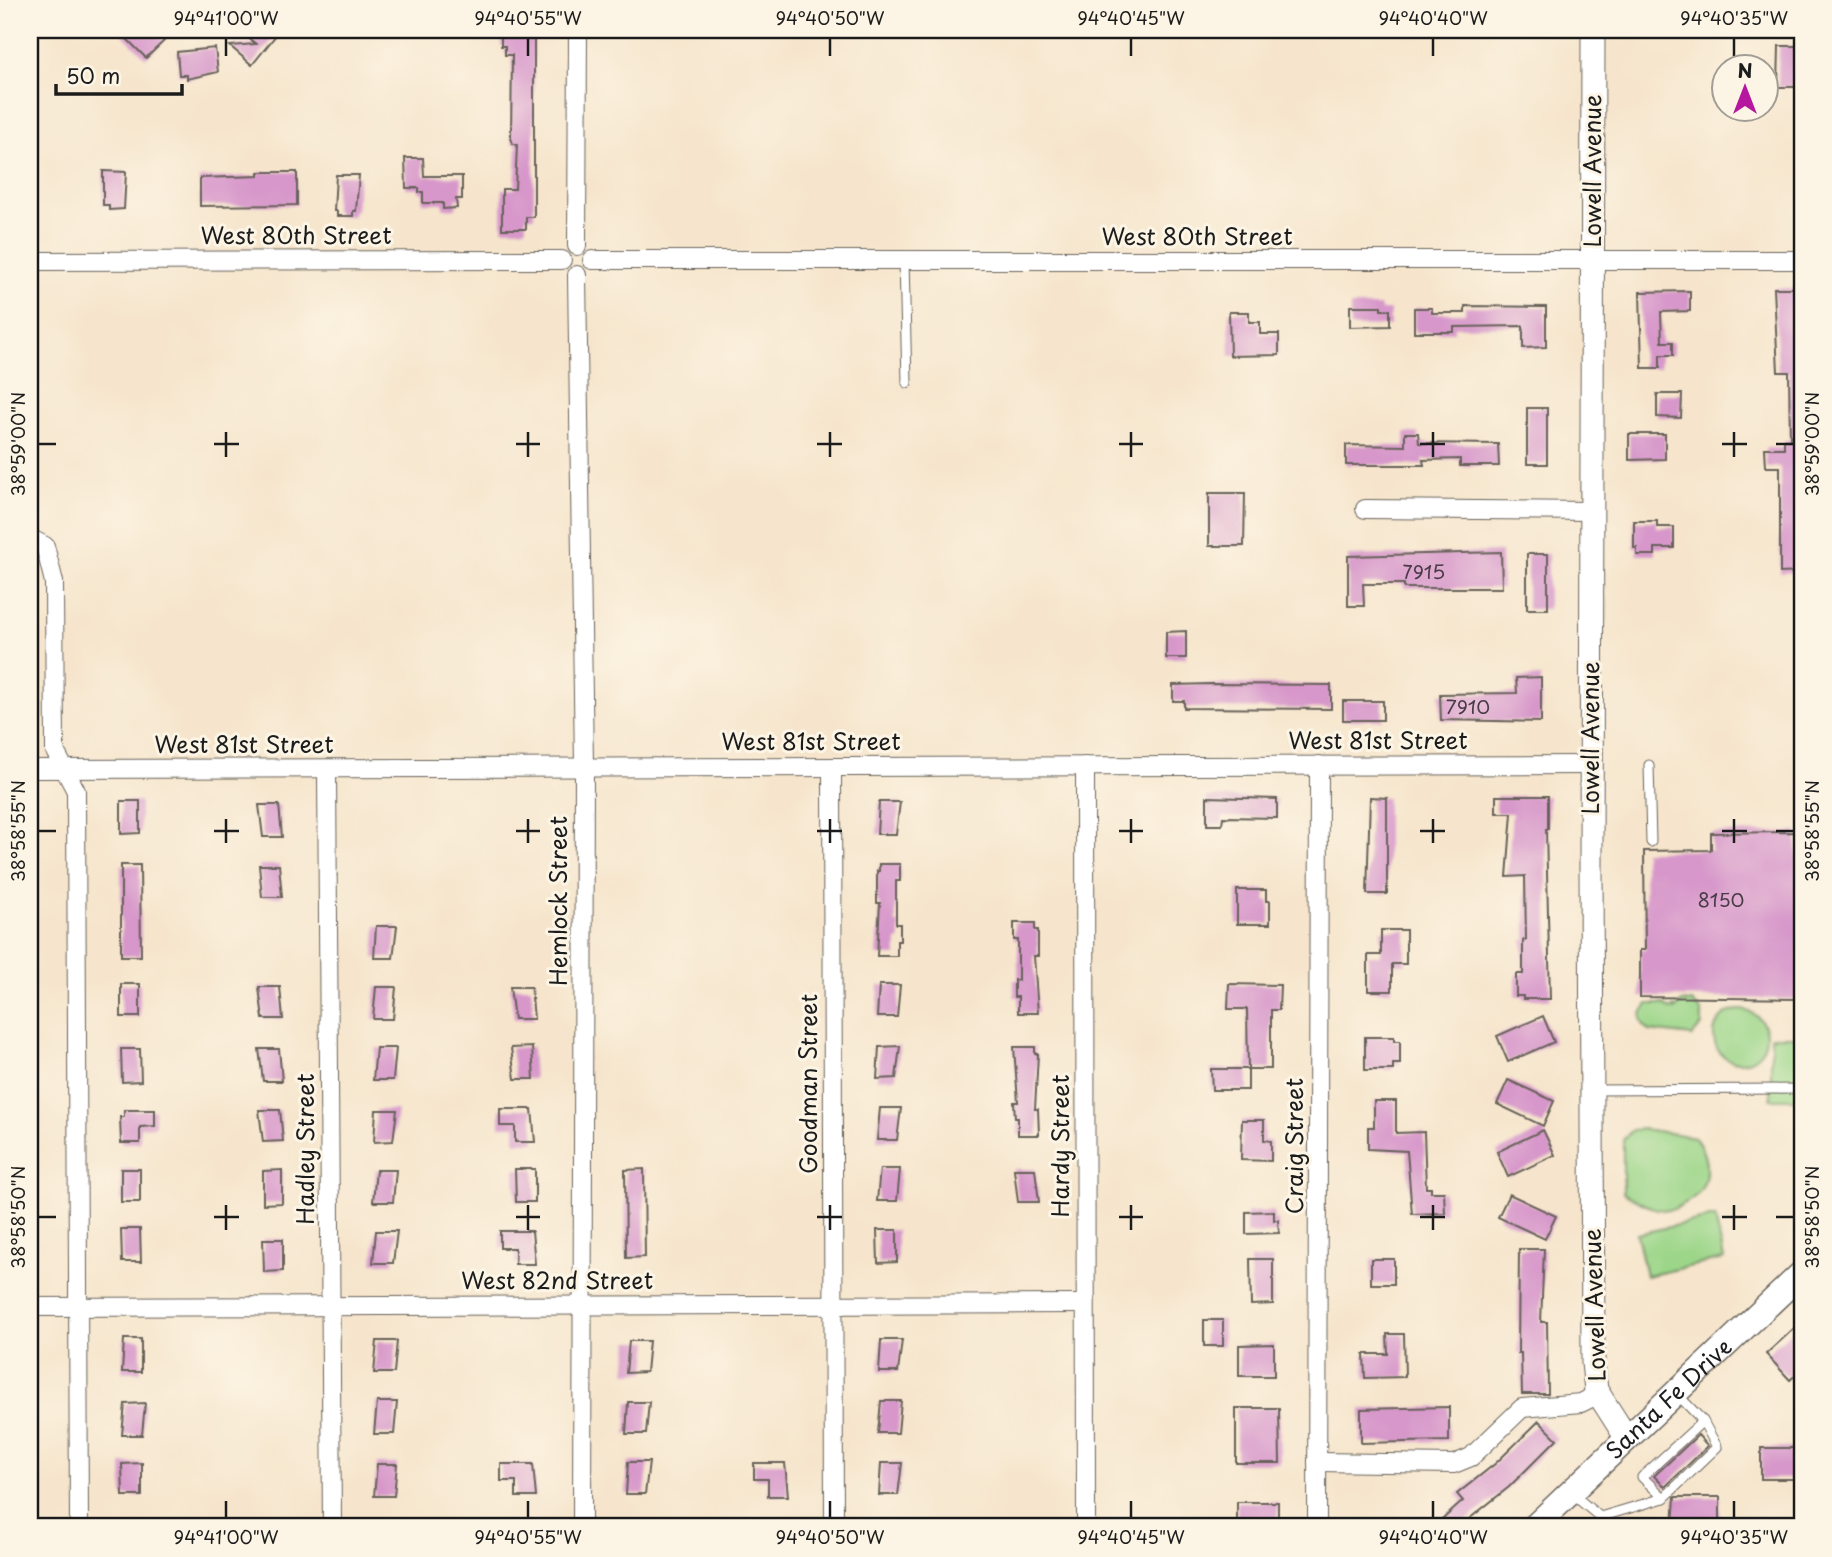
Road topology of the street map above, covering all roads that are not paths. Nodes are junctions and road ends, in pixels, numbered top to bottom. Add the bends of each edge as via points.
1 (578, 30) edge
2 (1593, 30) edge
3 (577, 246) junction
4 (562, 260) junction
5 (592, 260) junction
6 (904, 260) junction
7 (1802, 260) edge
8 (30, 261) edge
9 (1594, 261) junction
10 (577, 275) junction
11 (907, 383) dead end
12 (1365, 509) dead end
13 (1592, 511) junction
14 (37, 542) edge
15 (1319, 765) junction
16 (1591, 765) junction
17 (1649, 765) dead end
18 (584, 766) junction
19 (1085, 766) junction
20 (832, 767) junction
21 (30, 769) edge
22 (66, 769) junction
23 (327, 770) junction
24 (1651, 842) dead end
25 (1592, 1089) junction
26 (1802, 1089) edge
27 (1802, 1272) edge
28 (834, 1304) junction
29 (1086, 1304) junction
30 (581, 1306) junction
31 (30, 1307) edge
32 (78, 1307) junction
33 (330, 1307) junction
34 (1595, 1391) junction
35 (1675, 1392) junction
36 (1703, 1421) junction
37 (1626, 1437) junction
38 (1317, 1462) junction
39 (1569, 1492) junction
40 (1664, 1498) junction
41 (1600, 1517) junction
42 (79, 1527) edge
43 (332, 1527) edge
44 (582, 1527) edge
45 (834, 1527) edge
46 (1086, 1527) edge
47 (1317, 1527) edge
48 (1534, 1527) edge
49 (1600, 1527) edge

1 - 3 street
2 - 9 street, Lowell Avenue
3 - 4 street via 569,248
3 - 5 street via 589,251
4 - 8 street, West 80th Street
4 - 10 street via 567,272
5 - 6 street, West 80th Street
5 - 10 street via 589,270
6 - 9 street, West 80th Street
6 - 11 lane
7 - 9 street, West 80th Street
9 - 13 street, Lowell Avenue
10 - 18 street, Hemlock Street
12 - 13 street
13 - 16 street, Lowell Avenue
14 - 22 street via 54,582 55,751
15 - 16 street, West 81st Street
15 - 19 street, West 81st Street
15 - 38 street, Craig Street
16 - 25 street, Lowell Avenue
17 - 24 lane
18 - 20 street, West 81st Street
18 - 23 street, West 81st Street
18 - 30 street, Hemlock Street
19 - 20 street, West 81st Street
19 - 29 street, Hardy Street
20 - 28 street, Goodman Street
21 - 22 street, West 81st Street
22 - 23 street, West 81st Street
22 - 32 street via 76,791
23 - 33 street, Hadley Street
25 - 26 lane
25 - 34 street, Lowell Avenue
27 - 35 main road, Santa Fe Drive
28 - 29 street, West 82nd Street
28 - 30 street, West 82nd Street
28 - 45 street, Goodman Street
29 - 46 street, Hardy Street
30 - 33 street, West 82nd Street
30 - 44 street, Hemlock Street
31 - 32 street, West 82nd Street
32 - 33 street, West 82nd Street
32 - 42 street
33 - 43 street, Hadley Street
34 - 37 street, Lowell Avenue
34 - 38 street via 1581,1403 1522,1408 1471,1457 1454,1464
35 - 36 lane
35 - 37 main road, Santa Fe Drive
36 - 40 lane via 1717,1447
36 - 40 lane via 1642,1477
37 - 39 main road, Santa Fe Drive
38 - 47 street, Craig Street
39 - 41 lane
39 - 48 main road, Santa Fe Drive
40 - 41 lane
41 - 49 lane

